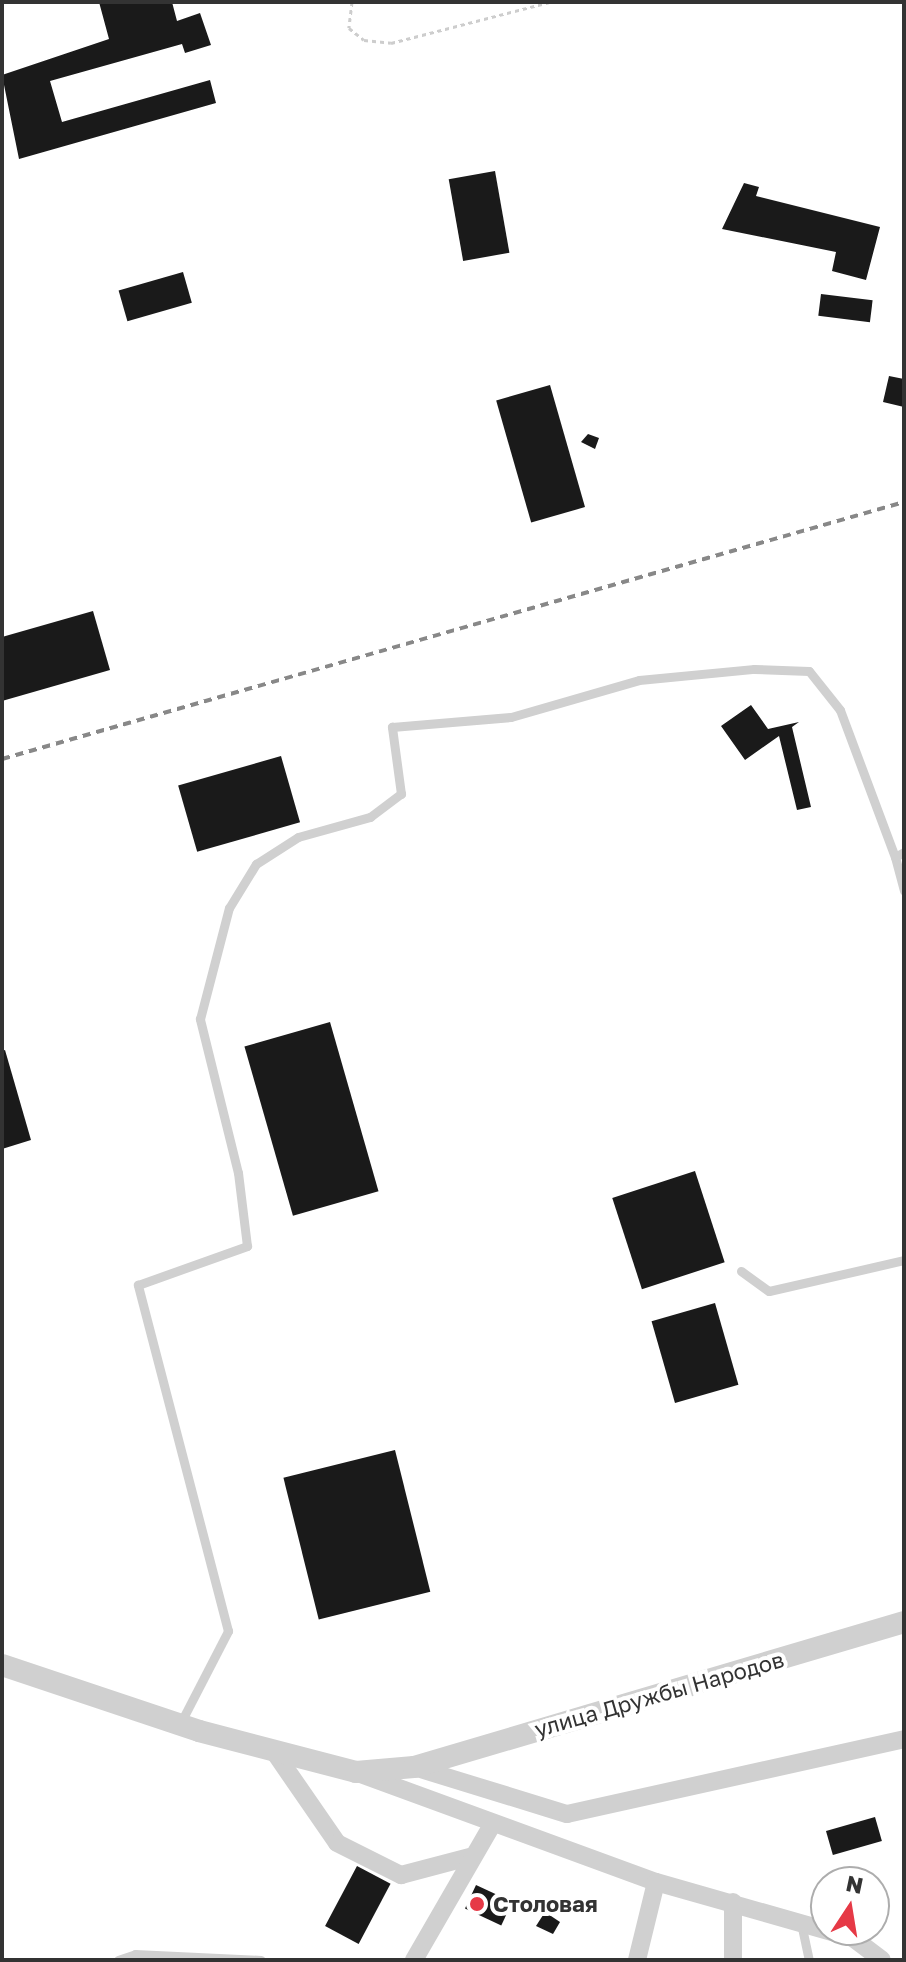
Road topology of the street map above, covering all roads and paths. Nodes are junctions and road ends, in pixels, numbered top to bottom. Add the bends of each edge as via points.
1 (352, 2) edge
2 (549, 2) edge
3 (900, 854) edge
4 (904, 891) edge
5 (904, 1260) edge
6 (741, 1271) dead end
7 (904, 1622) edge
8 (2, 1665) edge
9 (180, 1724) junction
10 (904, 1739) edge
11 (275, 1753) junction
12 (414, 1767) junction
13 (356, 1772) junction
14 (493, 1823) junction
15 (473, 1856) junction
16 (656, 1882) junction
17 (733, 1902) junction
18 (801, 1923) junction
19 (118, 1960) edge
20 (261, 1960) edge
21 (414, 1960) edge
22 (637, 1960) edge
23 (733, 1960) edge
24 (809, 1960) edge
25 (882, 1960) edge

1 - 2 path via 349,28 364,40 391,43
3 - 4 lane
3 - 9 lane via 840,710 809,671 754,669 639,680 511,717 392,727 401,794 370,817 298,837 256,864 229,908 200,1019 238,1173 247,1246 138,1285 228,1631
5 - 6 lane via 769,1291
7 - 12 street, улица Дружбы Народов
8 - 9 street, улица Дружбы Народов
9 - 11 street, улица Дружбы Народов
10 - 12 street, улица Дружбы Народов via 567,1814
11 - 13 street, улица Дружбы Народов
11 - 15 street via 337,1843 401,1875
12 - 13 street, улица Дружбы Народов
13 - 14 street
14 - 15 street
14 - 16 street
15 - 21 street
16 - 17 street
16 - 22 street
17 - 18 street
17 - 23 street
18 - 24 lane
18 - 25 street via 853,1938
19 - 20 lane via 149,1954

